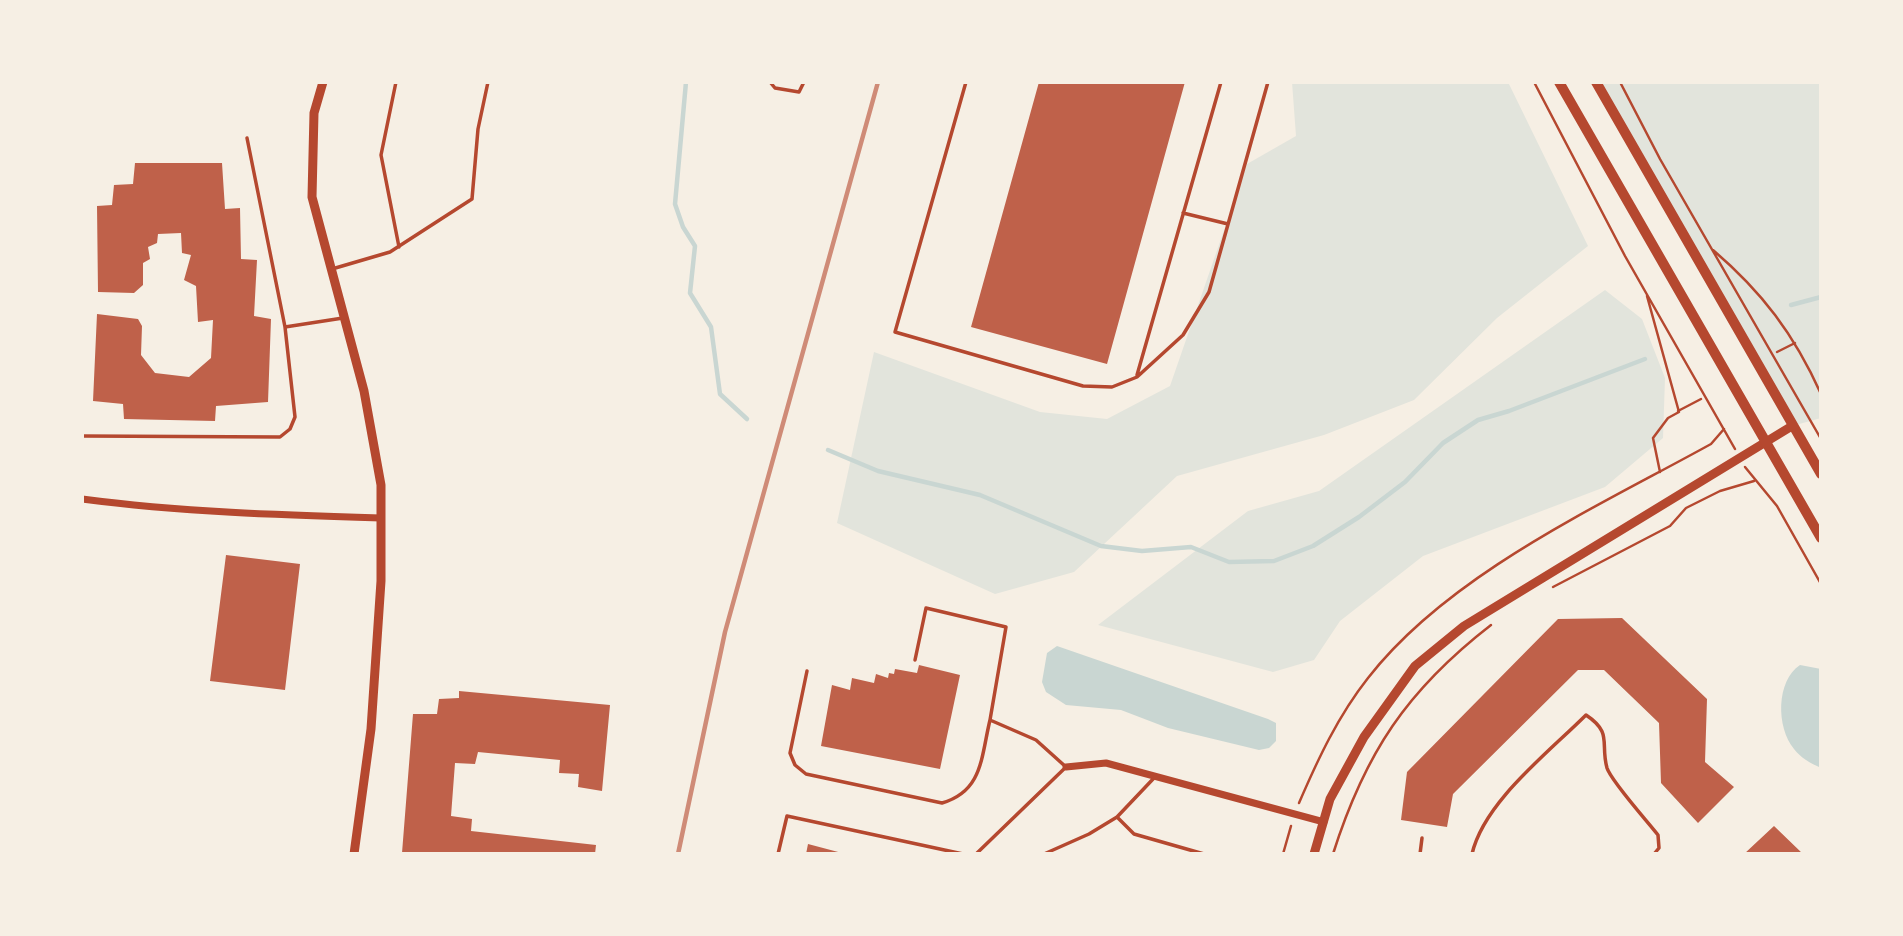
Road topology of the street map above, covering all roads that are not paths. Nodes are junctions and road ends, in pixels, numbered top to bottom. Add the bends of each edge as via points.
1 (323, 82) edge
2 (396, 82) edge
3 (488, 82) edge
4 (770, 82) edge
5 (804, 82) edge
6 (966, 82) edge
7 (1221, 82) edge
8 (1268, 82) edge
9 (1559, 82) edge
10 (1596, 82) edge
11 (247, 138) dead end
12 (1183, 213) junction
13 (1228, 224) junction
14 (399, 247) junction
15 (330, 269) junction
16 (343, 318) junction
17 (285, 327) junction
18 (1137, 377) junction
19 (1792, 426) junction
20 (82, 436) edge
21 (1765, 444) junction
22 (1821, 474) edge
23 (82, 499) edge
24 (381, 518) junction
25 (1821, 538) edge
26 (915, 660) dead end
27 (807, 671) dead end
28 (990, 720) junction
29 (1066, 767) junction
30 (1156, 776) junction
31 (1117, 817) junction
32 (1324, 822) junction
33 (1422, 838) dead end
34 (924, 845) junction
35 (354, 854) edge
36 (778, 854) edge
37 (931, 854) edge
38 (963, 854) edge
39 (976, 854) edge
40 (1044, 854) edge
41 (1204, 854) edge
42 (1314, 854) edge
43 (1420, 854) edge
44 (1472, 854) edge
45 (1654, 854) edge

1 - 15 street via 314,113 312,197
2 - 14 lane via 381,155
3 - 14 lane via 478,129 472,199
4 - 5 lane via 775,88 799,92
6 - 18 lane via 895,332 1083,386 1112,387
7 - 12 lane
8 - 13 lane
9 - 21 main road
10 - 19 main road
11 - 17 lane
12 - 13 lane
12 - 18 lane
13 - 18 lane via 1209,292 1183,335
14 - 15 lane
15 - 16 street
16 - 17 lane
16 - 24 street via 364,391 381,485
17 - 20 lane via 295,416 280,437
19 - 21 street
19 - 22 main road
21 - 25 main road
21 - 32 street via 1464,626 1415,666 1364,737 1330,799
23 - 24 street via 261,514
24 - 35 street via 371,729
26 - 28 lane via 926,608 1006,627
27 - 28 lane via 790,753 806,774 942,803 959,798 975,780
28 - 29 lane via 1036,740
29 - 30 street via 1106,763
29 - 39 lane
30 - 31 lane
30 - 32 street
31 - 40 lane
31 - 41 lane via 1134,834
32 - 42 street
33 - 43 lane
34 - 36 lane via 787,816
34 - 37 lane
34 - 38 lane
44 - 45 lane via 1491,811 1586,715 1600,724 1607,744 1607,769 1658,835 1659,848

